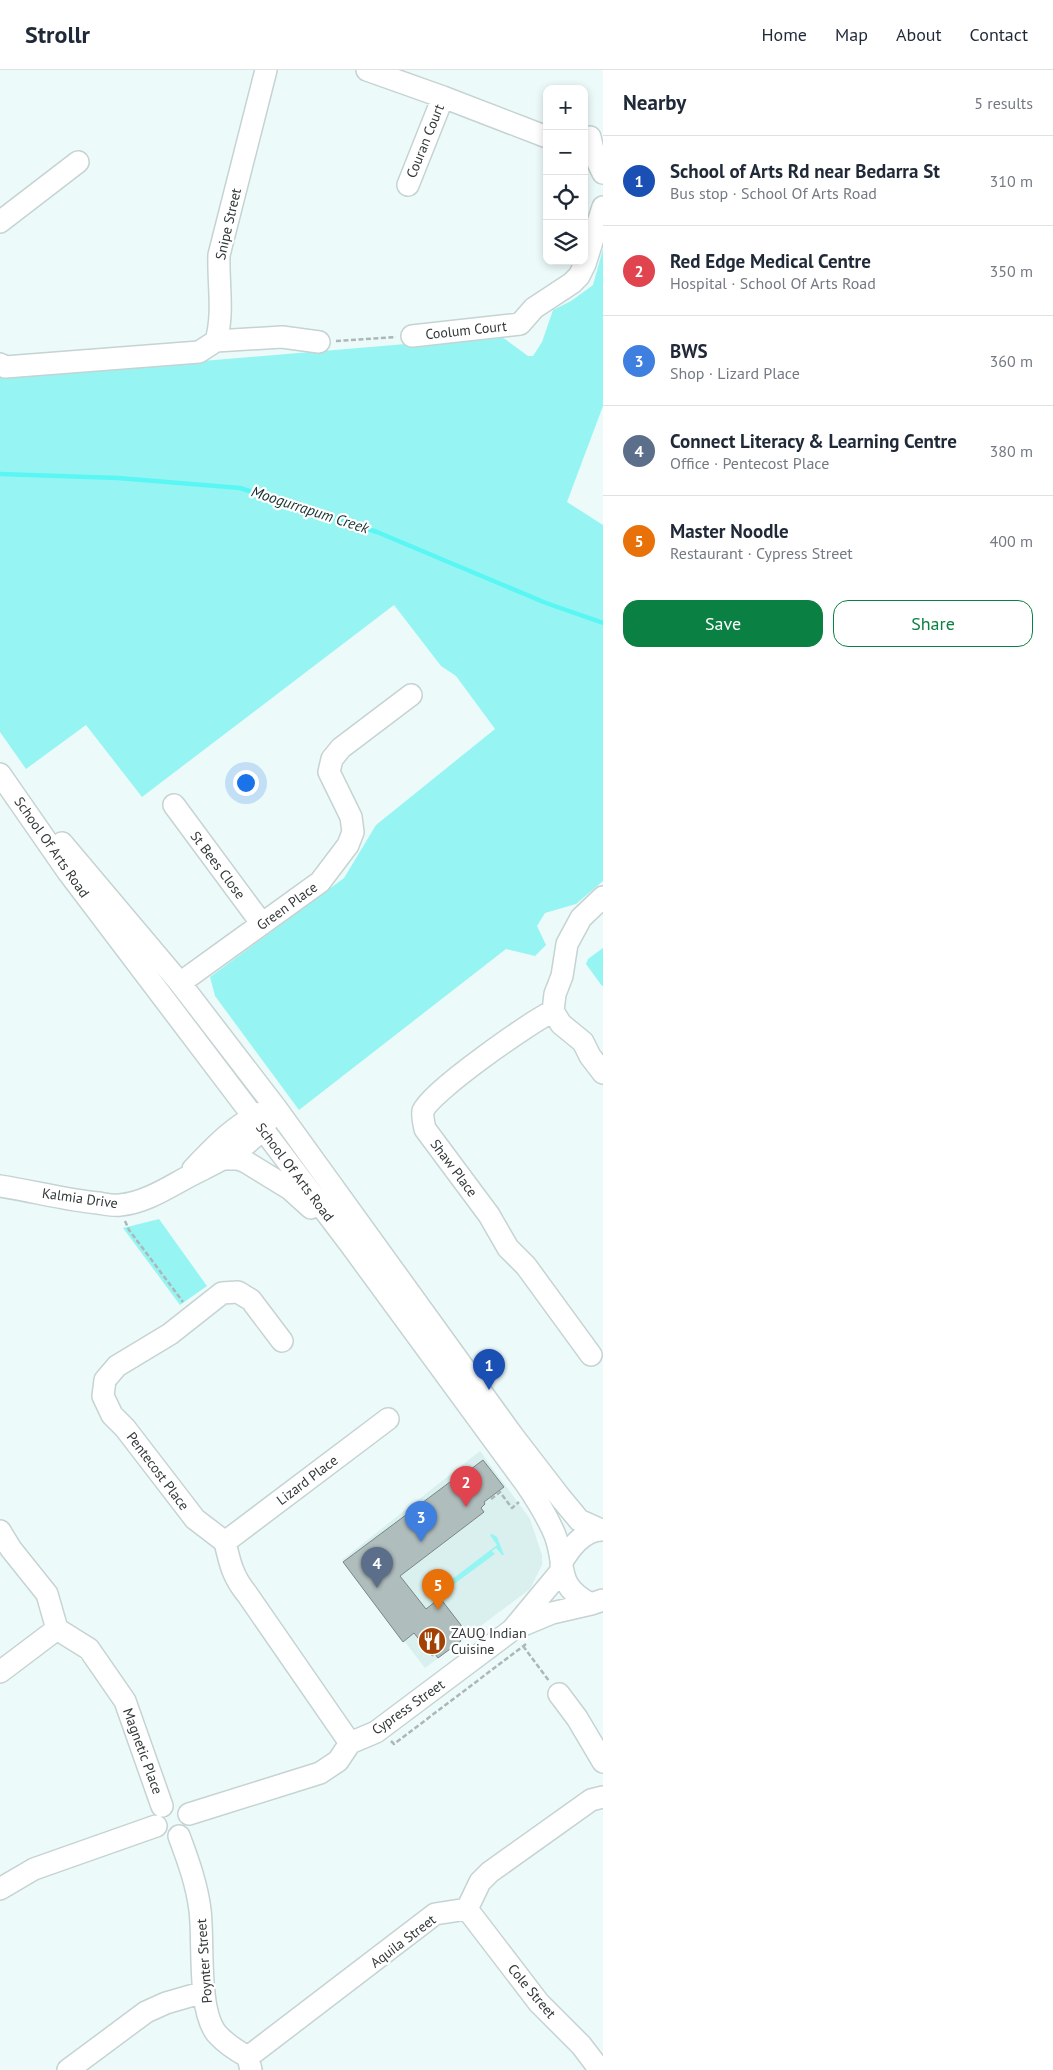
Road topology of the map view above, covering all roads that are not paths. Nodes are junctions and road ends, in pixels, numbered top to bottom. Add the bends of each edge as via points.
1 (266, 70) edge
2 (367, 70) edge
3 (443, 97) junction
4 (543, 135) edge
5 (592, 135) edge
6 (78, 162) dead end
7 (603, 173) edge
8 (408, 185) dead end
9 (603, 207) edge
10 (0, 222) edge
11 (412, 336) road end
12 (216, 341) junction
13 (319, 342) road end
14 (0, 364) edge
15 (411, 695) dead end
16 (6, 781) edge
17 (174, 806) dead end
18 (603, 897) edge
19 (262, 924) junction
20 (180, 983) junction
21 (554, 1011) junction
22 (603, 1073) edge
23 (276, 1108) junction
24 (257, 1123) junction
25 (227, 1159) junction
26 (185, 1178) junction
27 (0, 1186) edge
28 (350, 1244) junction
29 (282, 1341) dead end
30 (591, 1355) dead end
31 (388, 1419) dead end
32 (601, 1530) edge
33 (0, 1531) edge
34 (225, 1542) junction
35 (562, 1567) junction
36 (599, 1603) edge
37 (57, 1629) junction
38 (517, 1638) junction
39 (0, 1672) edge
40 (559, 1694) road end
41 (350, 1743) junction
42 (603, 1762) edge
43 (603, 1797) edge
44 (188, 1814) junction
45 (159, 1816) junction
46 (179, 1836) junction
47 (0, 1889) edge
48 (467, 1909) junction
49 (204, 1992) junction
50 (249, 2064) edge
51 (68, 2070) edge
52 (600, 2070) edge

1 - 12 street, Snipe Street via 219,255 221,323
2 - 3 street
3 - 4 street
3 - 8 street, Couran Court
5 - 7 street via 594,154
6 - 10 street
9 - 11 street, Coolum Court via 579,276 534,308 520,324
12 - 13 street via 282,337
12 - 14 street via 198,352 5,367
15 - 19 street, Green Place via 341,748 332,759 329,772 351,817 353,832 348,845 320,882
16 - 20 street, School Of Arts Road via 79,861
16 - 24 street, School Of Arts Road via 68,872
17 - 19 street, St Bees Close
18 - 21 street via 581,918 567,944
19 - 20 street, Green Place
20 - 23 street, School Of Arts Road
21 - 22 street via 561,1024 583,1042
21 - 30 street, Shaw Place via 538,1018 430,1099 422,1112 425,1130 489,1215 508,1248 526,1266
23 - 24 street, Kalmia Drive
23 - 32 street, School Of Arts Road via 513,1436 579,1520
24 - 25 street, Kalmia Drive
24 - 26 street, Kalmia Drive via 218,1143
24 - 28 street, School Of Arts Road
25 - 26 street, Kalmia Drive
25 - 28 street via 246,1162 290,1189
26 - 27 street, Kalmia Drive via 161,1192 120,1205
28 - 35 street, School Of Arts Road via 548,1517
29 - 34 street, Pentecost Place via 251,1300 238,1292 222,1293 170,1334 117,1366 106,1380 103,1396 112,1415 195,1519
31 - 34 street, Lizard Place
32 - 35 street, Cypress Street via 574,1544
33 - 37 street via 47,1594
34 - 41 street via 236,1580
35 - 36 street, School Of Arts Road via 574,1593
35 - 38 street, Cypress Street
36 - 38 street, Cypress Street via 552,1613
37 - 39 street
37 - 45 street, Magnetic Place via 88,1649 125,1701
38 - 41 street, Cypress Street via 382,1728
40 - 42 street
41 - 44 street, Cypress Street via 338,1761 320,1773
43 - 48 street via 591,1800 490,1872 480,1882
44 - 45 street via 181,1805 170,1803
44 - 46 street via 187,1829
45 - 46 street via 165,1836
45 - 47 street via 44,1865
46 - 49 street, Poynter Street via 198,1894
48 - 50 street, Aquila Street via 435,1914
48 - 52 street, Cole Street via 538,2003 581,2045
49 - 50 street, Poynter Street via 216,2033
49 - 51 street via 146,2012

